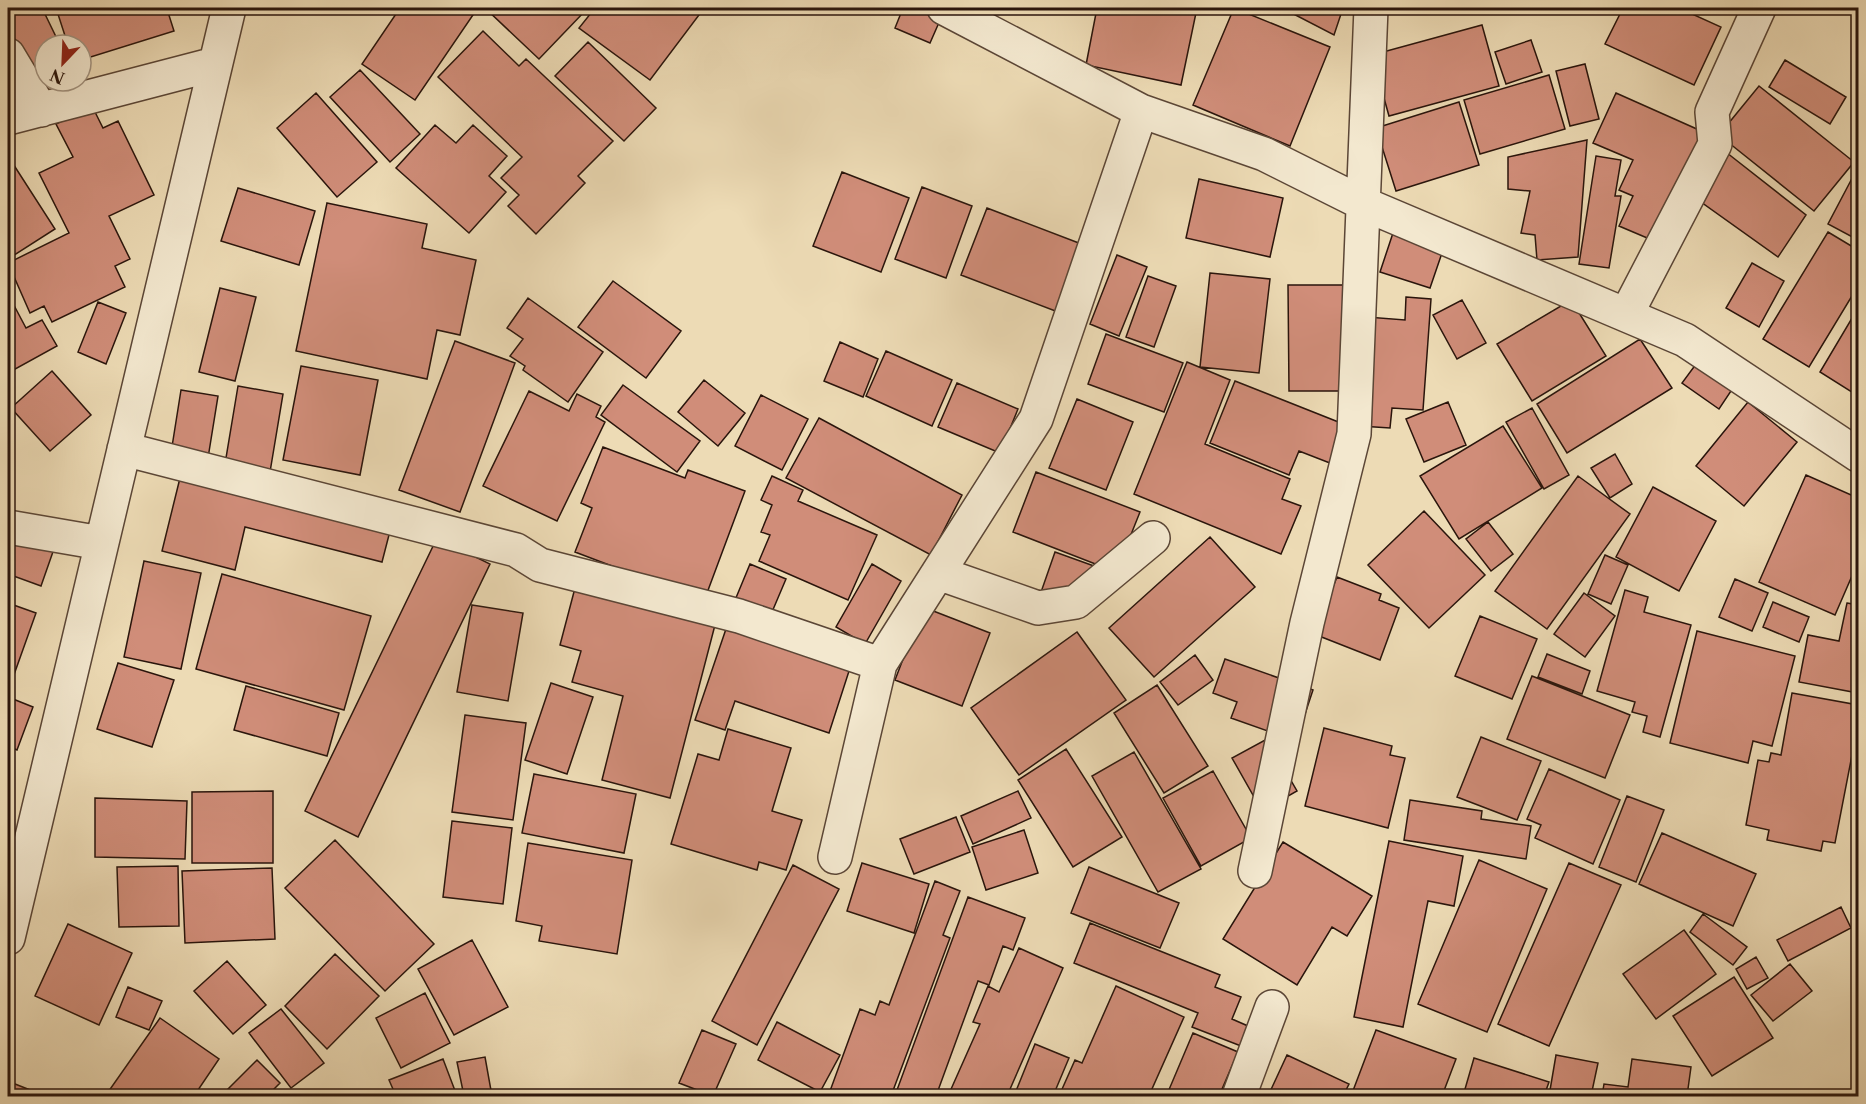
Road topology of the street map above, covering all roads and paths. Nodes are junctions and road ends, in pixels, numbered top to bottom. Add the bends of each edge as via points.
1 (229, 8) edge
2 (944, 8) edge
3 (1371, 8) edge
4 (1759, 8) edge
5 (8, 55) edge
6 (215, 64) junction
7 (41, 110) junction
8 (1141, 111) junction
9 (8, 118) edge
10 (1364, 204) junction
11 (1626, 315) junction
12 (124, 449) junction
13 (1858, 455) edge
14 (8, 527) edge
15 (1153, 538) dead end
16 (101, 543) junction
17 (938, 573) junction
18 (880, 664) junction
19 (835, 857) dead end
20 (1255, 871) dead end
21 (8, 938) edge
22 (1272, 1007) dead end
23 (1239, 1096) edge

1 - 6 street
2 - 8 street
3 - 10 street
4 - 11 street via 1712,112 1715,144
5 - 7 street
6 - 7 street
6 - 12 street
7 - 9 street
8 - 10 street via 1264,154
8 - 17 street via 1036,419
10 - 11 street
10 - 20 street via 1354,434 1307,623
11 - 13 street via 1685,340
12 - 16 street
12 - 18 street via 516,550 540,566 739,616
14 - 16 street
15 - 17 street via 1076,602 1038,608
16 - 21 street
17 - 18 street
18 - 19 street
22 - 23 street

